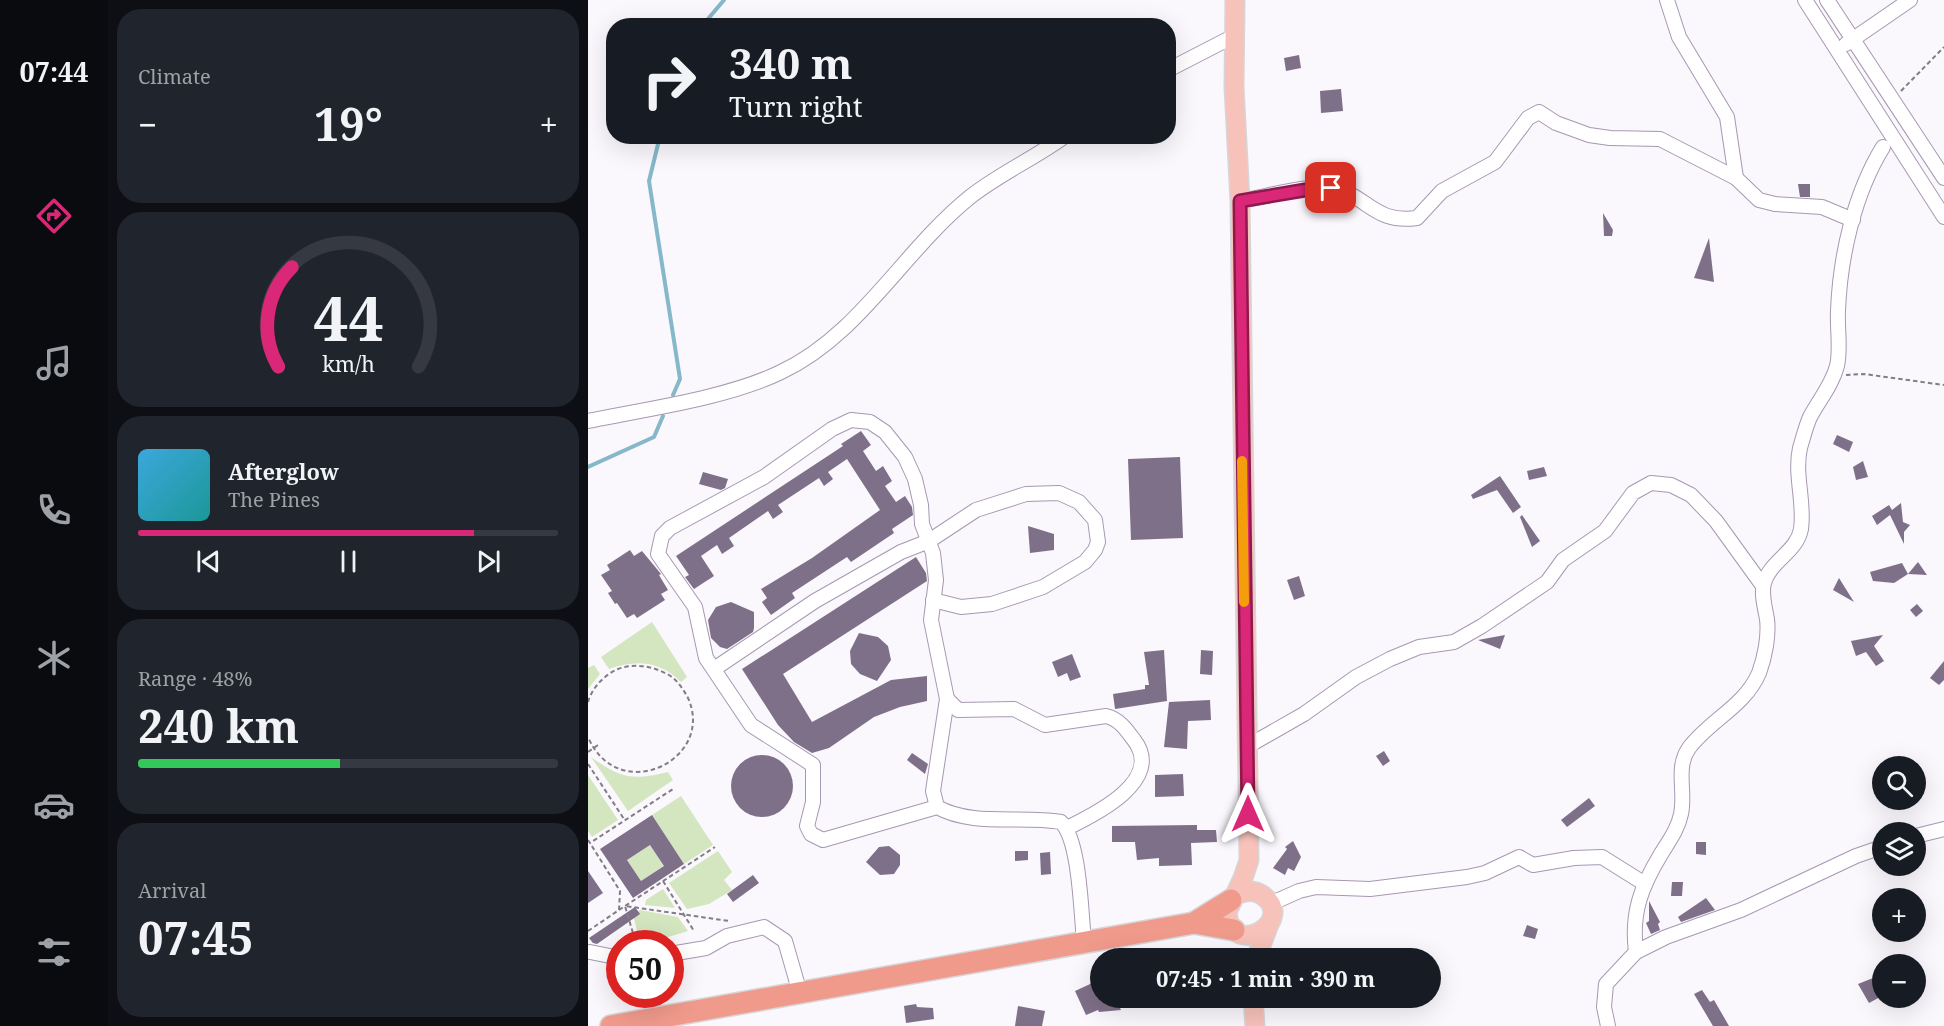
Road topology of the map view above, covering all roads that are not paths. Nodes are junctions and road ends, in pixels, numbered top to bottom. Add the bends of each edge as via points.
1 (1235, 0) edge
2 (1667, 0) edge
3 (1805, 0) edge
4 (1827, 0) edge
5 (1910, 0) edge
6 (1234, 36) junction
7 (1852, 38) junction
8 (1837, 50) junction
9 (1176, 66) edge
10 (1053, 144) edge
11 (1882, 147) dead end
12 (1736, 178) junction
13 (1944, 178) edge
14 (1240, 201) junction
15 (1944, 217) edge
16 (1853, 220) junction
17 (588, 421) edge
18 (929, 541) junction
19 (1763, 585) junction
20 (933, 600) junction
21 (714, 669) junction
22 (947, 699) junction
23 (1248, 746) junction
24 (937, 807) junction
25 (1067, 828) junction
26 (1944, 829) edge
27 (1926, 834) edge
28 (1872, 850) edge
29 (1249, 860) junction
30 (1645, 884) junction
31 (1233, 898) junction
32 (1267, 900) junction
33 (1194, 923) junction
34 (1268, 927) junction
35 (1235, 931) junction
36 (1084, 941) junction
37 (1243, 948) edge
38 (1260, 948) edge
39 (590, 952) dead end
40 (684, 952) edge
41 (1636, 952) junction
42 (606, 955) edge
43 (800, 993) junction
44 (1254, 1008) edge
45 (611, 1026) edge
46 (1255, 1026) edge
47 (1608, 1026) edge

1 - 6 main road
2 - 12 street via 1680,37 1727,117
3 - 8 street
4 - 7 street
5 - 7 street
6 - 9 street
6 - 14 main road
7 - 8 street
7 - 13 street
8 - 15 street
10 - 17 street via 970,197 824,346 781,372 720,393
11 - 16 street via 1871,166
12 - 14 street via 1660,139 1589,135 1539,112 1528,118 1495,162 1442,191 1417,218 1390,219 1331,188
12 - 16 street via 1759,200 1822,207
14 - 23 main road
16 - 19 street via 1843,264 1837,365 1809,418 1800,450 1797,482 1801,529 1795,544 1768,573
18 - 20 street via 935,569
18 - 20 street via 976,510 1026,494 1059,493 1079,502 1097,527 1098,542 1085,562 1043,587 992,604 961,608
18 - 21 street via 847,582
18 - 21 street via 922,525 915,479 905,457 885,432 861,419 832,429 764,477 703,508 662,536 658,554 695,607 706,658
19 - 23 street via 1716,521 1691,495 1671,485 1652,483 1633,493 1605,531 1563,560 1547,582 1482,626 1454,642 1419,647 1390,659
19 - 30 street via 1766,647 1759,672 1748,693 1703,732 1681,763 1682,811 1677,828
20 - 22 street via 931,620
21 - 24 street via 751,725 813,765 813,801 807,826 817,838 840,837
22 - 24 street via 933,791
22 - 25 street via 958,710 1014,709 1045,725 1106,716 1124,727 1137,743 1142,770 1115,801
23 - 29 main road
24 - 25 street via 966,817 1049,820 1061,822
25 - 36 street via 1073,847
26 - 27 street
28 - 41 street
29 - 31 main road
29 - 32 main road
30 - 32 street via 1602,858 1533,865 1519,857 1467,877 1370,889 1316,887
30 - 41 street via 1635,910
31 - 32 main road via 1250,890
31 - 33 highway
31 - 35 main road via 1227,919
32 - 34 main road via 1272,916
33 - 35 highway
33 - 36 highway
34 - 35 main road via 1253,936
34 - 38 main road
35 - 37 main road
36 - 43 highway
39 - 42 street
40 - 43 street via 765,927 785,941
41 - 47 street via 1606,984 1604,1007
43 - 45 highway
44 - 46 main road

